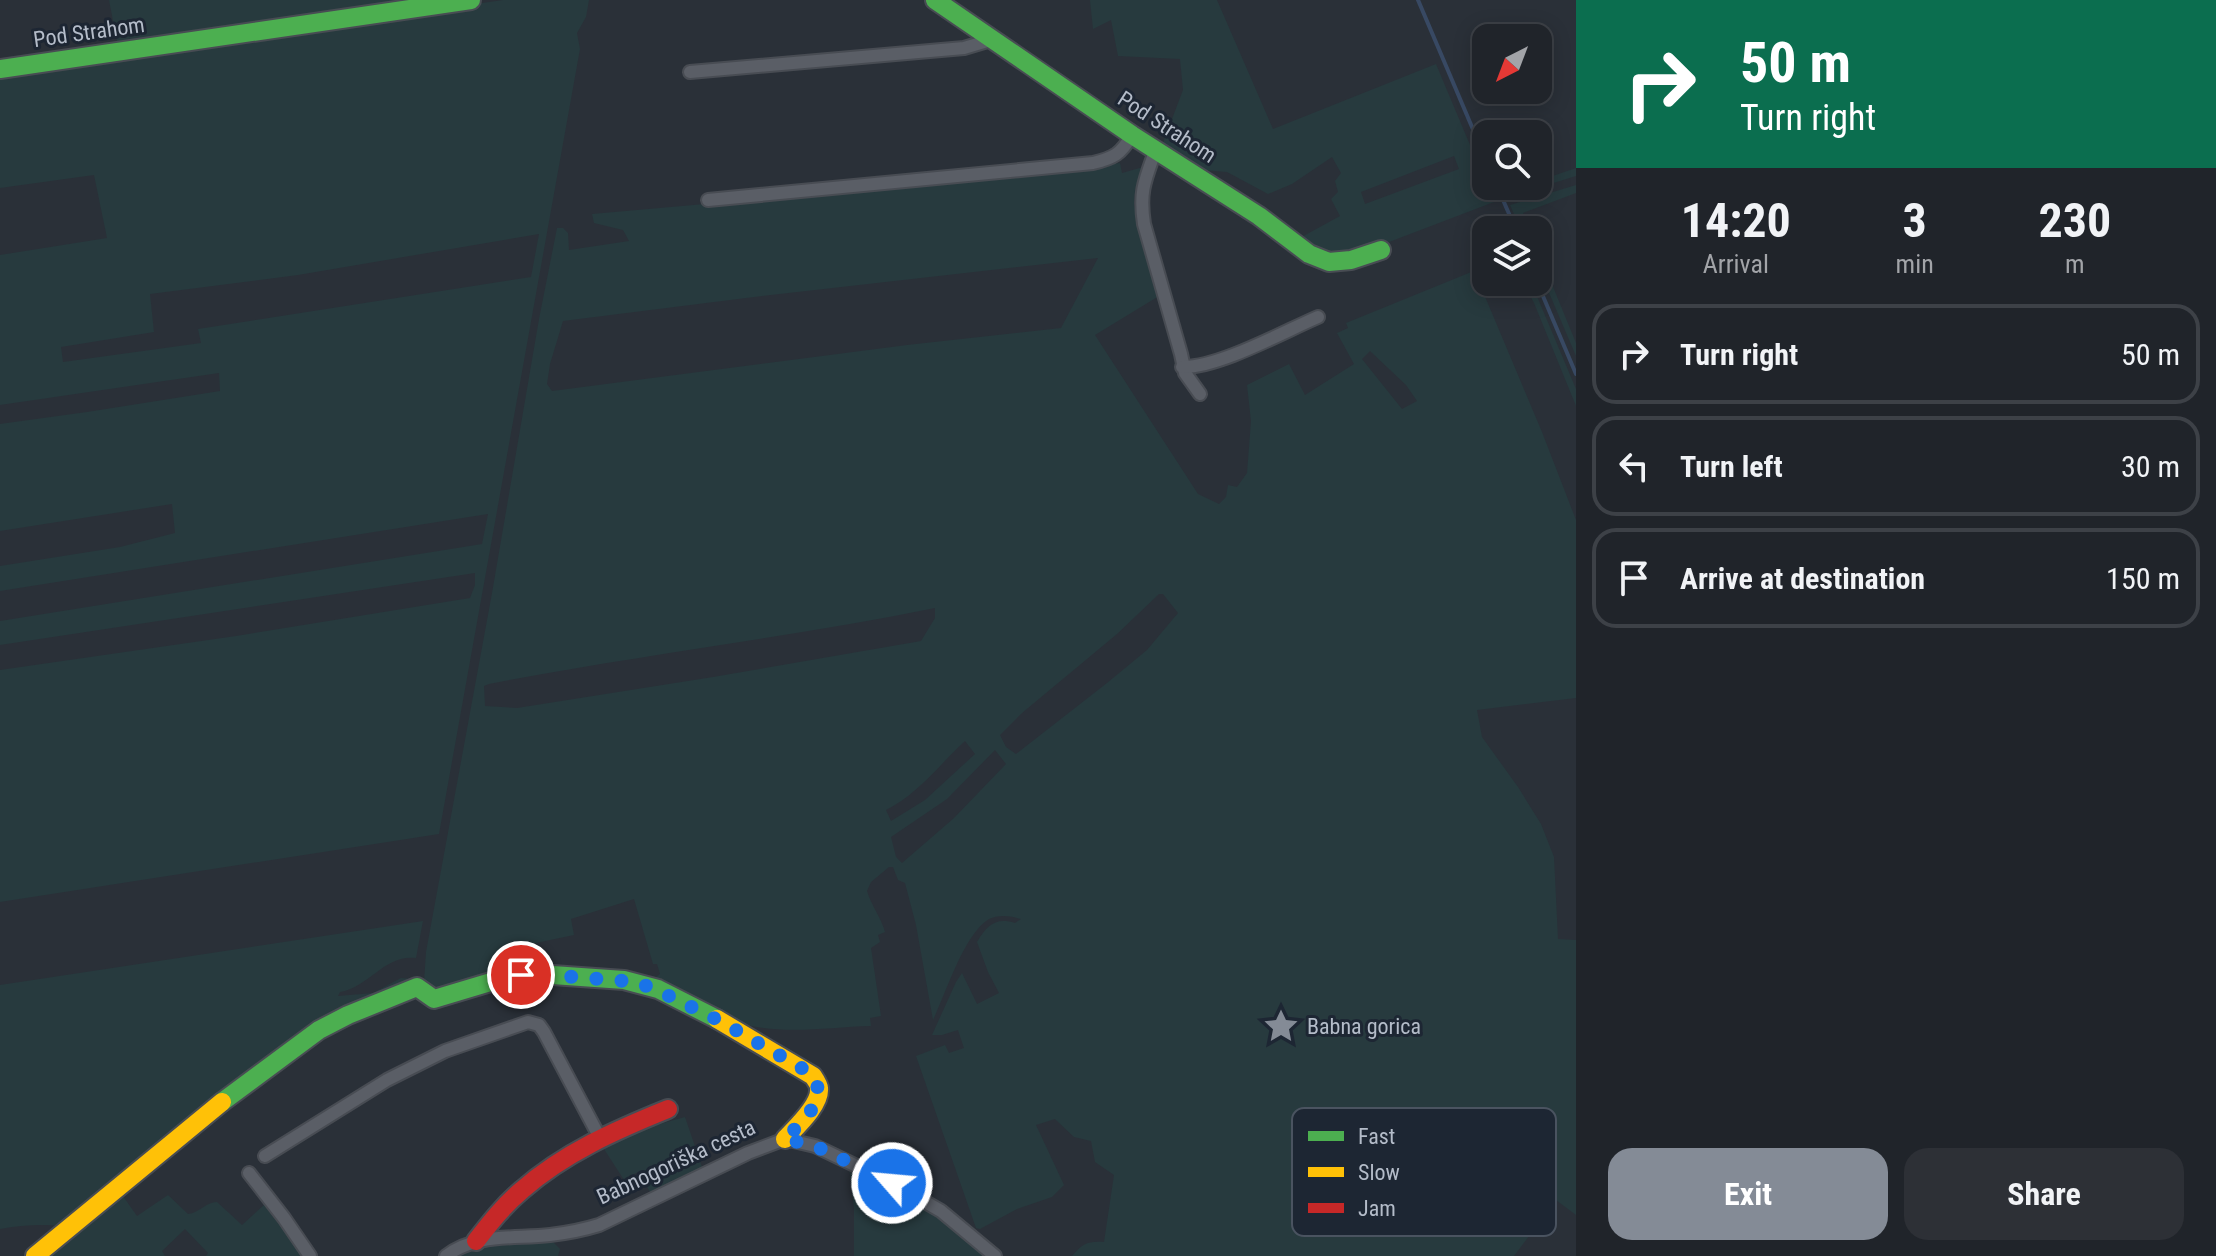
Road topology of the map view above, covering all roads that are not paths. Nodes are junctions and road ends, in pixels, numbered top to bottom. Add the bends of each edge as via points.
1 (471, 0) edge
2 (935, 0) edge
3 (994, 39) junction
4 (0, 69) edge
5 (690, 72) dead end
6 (1132, 135) junction
7 (1156, 149) junction
8 (708, 200) dead end
9 (1381, 250) dead end
10 (1318, 317) dead end
11 (1182, 367) junction
12 (1200, 394) dead end
13 (668, 1109) dead end
14 (600, 1138) junction
15 (785, 1139) junction
16 (265, 1156) dead end
17 (249, 1173) dead end
18 (476, 1241) junction
19 (35, 1256) edge
20 (310, 1256) edge
21 (446, 1256) edge
22 (995, 1256) edge

1 - 4 street, Pod Strahom
2 - 3 street, Pod Strahom
3 - 5 street via 964,48
3 - 6 street, Pod Strahom
6 - 7 street, Pod Strahom
6 - 8 street via 1124,149 1093,163
7 - 9 street, Pod Strahom via 1309,254 1329,262
7 - 11 street via 1140,202
10 - 11 street via 1218,360
11 - 12 street
13 - 14 street
14 - 16 street via 544,1032 528,1022 445,1051 387,1080
14 - 18 street via 530,1185
15 - 18 street, Babnogoriška cesta via 591,1228
15 - 19 street via 819,1095 813,1076 720,1021 637,982 538,974 504,978 434,999 417,987 348,1015 284,1054
15 - 22 street, Babnogoriška cesta via 815,1146 892,1183 941,1211
17 - 20 street
18 - 21 street, Babnogoriška cesta

